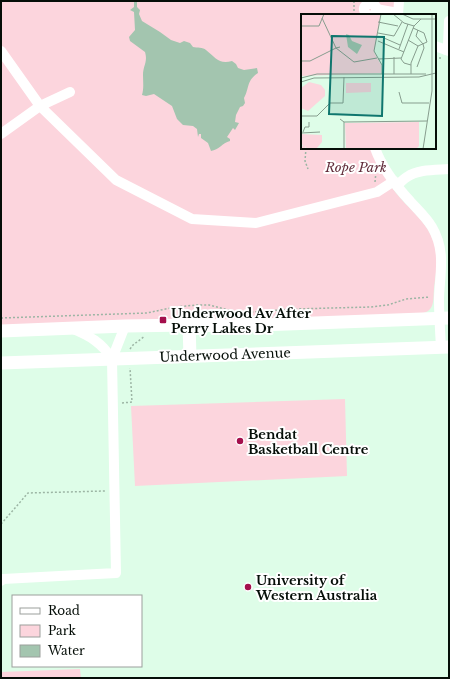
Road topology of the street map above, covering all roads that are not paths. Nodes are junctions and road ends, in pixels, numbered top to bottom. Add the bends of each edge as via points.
1 (399, 1) edge
2 (375, 12) edge
3 (366, 14) edge
4 (398, 14) edge
5 (449, 21) edge
6 (436, 46) edge
7 (1, 51) edge
8 (448, 51) edge
9 (70, 92) dead end
10 (40, 106) junction
11 (1, 134) edge
12 (375, 149) edge
13 (449, 169) edge
14 (396, 184) junction
15 (444, 318) edge
16 (189, 325) junction
17 (125, 326) junction
18 (72, 328) junction
19 (1, 331) edge
20 (445, 347) edge
21 (190, 356) junction
22 (112, 359) junction
23 (1, 363) edge
24 (1, 581) edge

1 - 4 street
2 - 3 street via 373,4 367,5 364,10
2 - 4 street
5 - 8 street
6 - 8 street
7 - 10 street
9 - 10 street
10 - 11 street
10 - 14 street via 116,180 192,219 256,222 377,192
12 - 14 street
13 - 14 street via 414,173
14 - 15 street via 425,216 437,238 442,261 439,297
15 - 16 main road via 231,326
15 - 20 street
16 - 17 main road
16 - 21 main road
17 - 18 main road
17 - 22 street
18 - 19 main road
18 - 22 street via 98,342
20 - 21 main road, Underwood Avenue
21 - 22 main road, Underwood Avenue
22 - 23 main road, Underwood Avenue
22 - 24 street via 116,573

